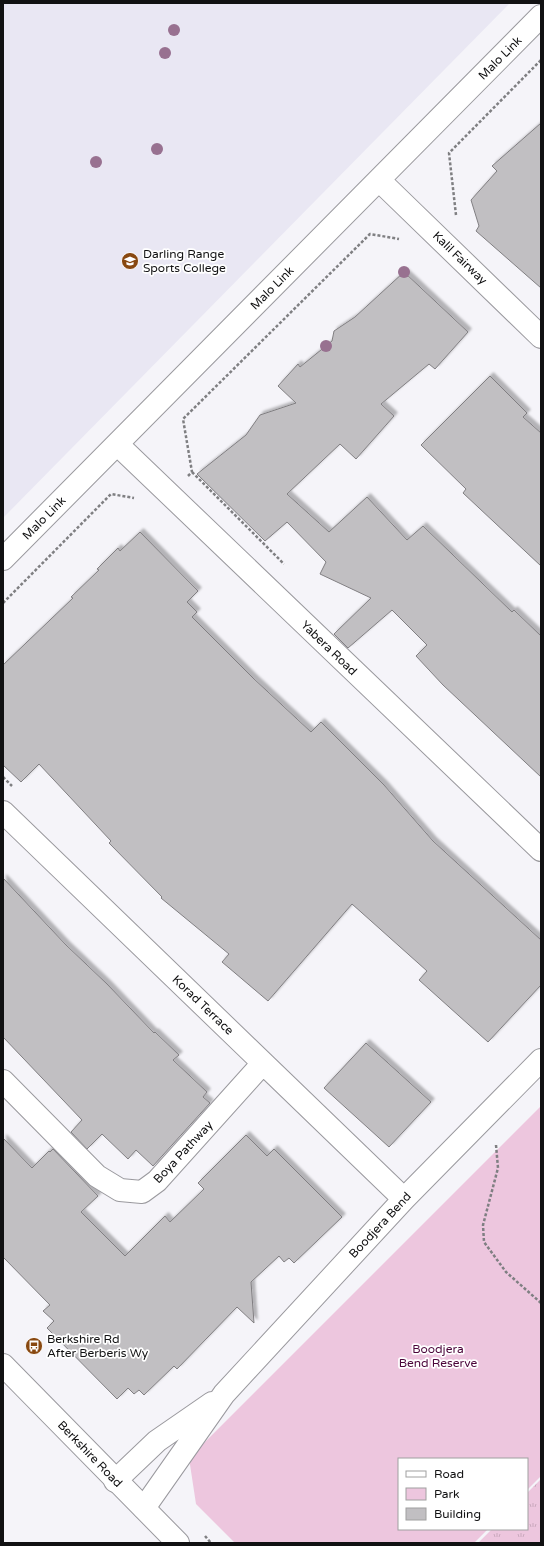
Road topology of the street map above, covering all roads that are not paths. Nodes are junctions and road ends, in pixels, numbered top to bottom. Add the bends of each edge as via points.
1 (541, 16) edge
2 (379, 180) junction
3 (541, 337) edge
4 (117, 444) junction
5 (3, 559) edge
6 (3, 812) edge
7 (541, 850) edge
8 (541, 1060) edge
9 (264, 1063) junction
10 (3, 1081) edge
11 (404, 1199) junction
12 (3, 1365) edge
13 (224, 1394) junction
14 (115, 1481) junction
15 (144, 1508) junction
16 (178, 1543) edge

1 - 2 street, Malo Link
2 - 3 street, Kalil Fairway
2 - 4 street, Malo Link
4 - 5 street, Malo Link
4 - 7 street, Yabera Road
6 - 9 street, Korad Terrace
8 - 11 street, Boodjera Bend
9 - 10 street, Boya Pathway via 157,1181 142,1192 120,1190 98,1176
9 - 11 street, Korad Terrace
11 - 13 street, Boodjera Bend
12 - 14 street, Berkshire Road
13 - 14 street, Boodjera Bend via 157,1441
13 - 15 street, Boodjera Bend
14 - 15 street, Berkshire Road
15 - 16 street, Berkshire Road

